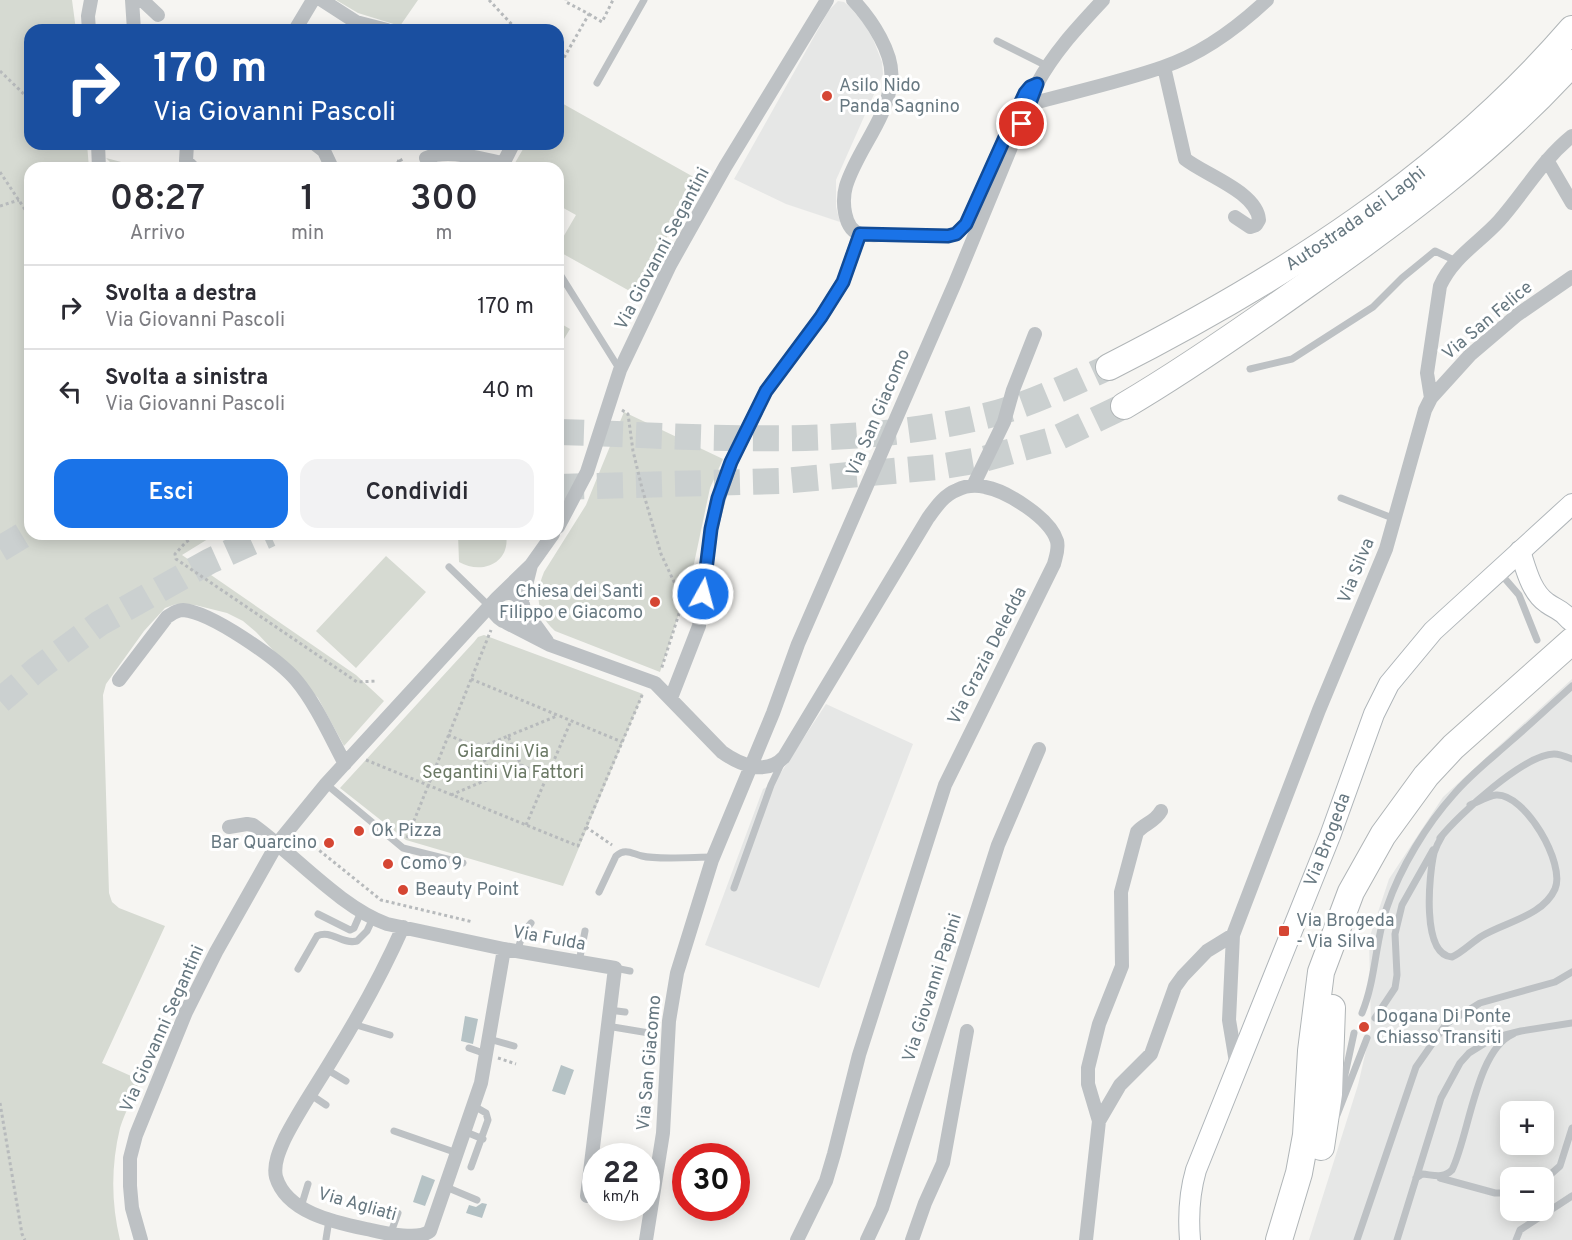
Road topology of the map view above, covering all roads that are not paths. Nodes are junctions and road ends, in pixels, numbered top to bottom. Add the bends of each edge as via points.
1 (92, 0) edge
2 (132, 0) edge
3 (141, 0) edge
4 (313, 0) edge
5 (322, 0) edge
6 (644, 0) edge
7 (827, 0) edge
8 (853, 0) edge
9 (1103, 0) edge
10 (1267, 0) edge
11 (158, 15) dead end
12 (89, 24) edge
13 (134, 24) edge
14 (298, 24) edge
15 (364, 24) edge
16 (1572, 29) edge
17 (997, 41) dead end
18 (1572, 63) edge
19 (1047, 66) junction
20 (1164, 67) junction
21 (597, 83) dead end
22 (1037, 84) junction
23 (1030, 104) junction
24 (1572, 136) edge
25 (448, 150) edge
26 (453, 150) edge
27 (429, 160) edge
28 (1547, 160) junction
29 (492, 162) edge
30 (1572, 203) edge
31 (1235, 217) dead end
32 (860, 234) junction
33 (1456, 261) junction
34 (1572, 277) edge
35 (564, 281) edge
36 (1035, 334) dead end
37 (1108, 367) tunnel mouth
38 (1250, 369) dead end
39 (620, 370) junction
40 (1431, 398) junction
41 (1124, 406) tunnel mouth
42 (973, 486) junction
43 (1341, 498) dead end
44 (1572, 504) edge
45 (564, 516) edge
46 (1395, 519) junction
47 (549, 540) edge
48 (1520, 551) junction
49 (531, 565) junction
50 (449, 567) dead end
51 (1498, 571) junction
52 (495, 601) junction
53 (523, 605) junction
54 (501, 622) junction
55 (1572, 627) edge
56 (1537, 640) dead end
57 (550, 645) junction
58 (454, 646) junction
59 (1572, 662) edge
60 (119, 680) dead end
61 (1572, 686) edge
62 (670, 698) junction
63 (1039, 749) dead end
64 (784, 757) junction
65 (350, 759) junction
66 (1572, 759) edge
67 (752, 766) junction
68 (326, 784) junction
69 (1470, 806) junction
70 (1161, 811) dead end
71 (229, 827) dead end
72 (1442, 836) junction
73 (277, 844) junction
74 (713, 857) junction
75 (462, 863) dead end
76 (734, 888) dead end
77 (599, 892) dead end
78 (318, 914) dead end
79 (367, 915) junction
80 (531, 923) dead end
81 (403, 927) junction
82 (585, 931) dead end
83 (1233, 935) junction
84 (511, 951) junction
85 (579, 962) junction
86 (615, 968) junction
87 (298, 969) dead end
88 (630, 971) dead end
89 (1572, 972) edge
90 (609, 1010) junction
91 (625, 1012) dead end
92 (1362, 1013) dead end
93 (1375, 1018) dead end
94 (1572, 1023) edge
95 (353, 1024) junction
96 (607, 1026) junction
97 (968, 1031) dead end
98 (1521, 1031) junction
99 (1354, 1033) dead end
100 (655, 1034) dead end
101 (390, 1035) dead end
102 (1367, 1038) dead end
103 (489, 1039) junction
104 (514, 1046) dead end
105 (469, 1048) dead end
106 (1311, 1051) junction
107 (486, 1054) junction
108 (326, 1069) junction
109 (1237, 1069) junction
110 (346, 1081) dead end
111 (311, 1095) junction
112 (326, 1105) dead end
113 (474, 1106) junction
114 (1338, 1110) junction
115 (1099, 1121) junction
116 (1572, 1128) edge
117 (394, 1131) dead end
118 (466, 1132) junction
119 (482, 1138) junction
120 (593, 1143) edge
121 (1322, 1151) dead end
122 (457, 1154) junction
123 (471, 1167) dead end
124 (1554, 1171) edge
125 (1432, 1176) junction
126 (1416, 1178) junction
127 (308, 1184) dead end
128 (446, 1187) junction
129 (1500, 1194) edge
130 (1572, 1196) edge
131 (477, 1200) dead end
132 (301, 1207) junction
133 (398, 1213) dead end
134 (329, 1220) junction
135 (390, 1235) junction
136 (326, 1239) edge
137 (141, 1240) edge
138 (646, 1240) edge
139 (797, 1240) edge
140 (867, 1240) edge
141 (912, 1240) edge
142 (1086, 1240) edge
143 (1190, 1240) edge
144 (1279, 1240) edge
145 (1295, 1240) edge
146 (1357, 1240) edge
147 (1397, 1240) edge
148 (1516, 1240) edge

1 - 12 street
2 - 13 street
3 - 11 street
4 - 14 street
5 - 15 street
6 - 21 lane
7 - 39 street, Via Giovanni Segantini via 681,246
8 - 32 street via 878,33 891,71 878,121 845,189 849,224
9 - 19 street, Via San Giacomo
10 - 20 street via 1246,21 1216,41
16 - 37 highway, Autostrada dei Laghi via 1503,102 1426,171 1335,237 1232,301
17 - 19 lane
18 - 41 highway, Autostrada dei Laghi via 1518,119 1434,192 1248,326
19 - 22 street, Via San Giacomo
20 - 23 street
20 - 31 street via 1185,159 1247,198 1259,220 1250,227
22 - 23 street, Via San Giacomo
22 - 32 street via 1025,93 961,230 948,236
23 - 67 street, Via San Giacomo via 798,644
24 - 28 street, Via Silva
25 - 27 street
26 - 29 street
28 - 30 street
28 - 33 street, Via Silva via 1498,221
32 - 62 street via 843,282 766,391 731,462 711,529 699,626
33 - 38 lane via 1435,251 1373,307 1292,359
33 - 40 street, Via Silva via 1440,286 1427,373
34 - 40 street, Via San Felice via 1517,315 1470,355
35 - 39 lane
36 - 42 street via 1004,422
39 - 45 street, Via Giovanni Segantini via 587,472
40 - 46 street, Via Silva
42 - 64 street via 951,493 932,513
42 - 139 street, Via Grazia Deledda via 984,486 1008,497 1045,522 1055,537 1058,553 945,785 859,1055 826,1181
43 - 46 lane
44 - 48 street, Via Brogeda
46 - 83 street, Via Silva
47 - 49 street, Via Giovanni Segantini
48 - 51 street, Via Brogeda
48 - 55 street via 1532,585 1546,602 1561,610
49 - 52 street, Via Giovanni Segantini
49 - 53 street, Via Giovanni Segantini
50 - 52 lane
51 - 56 lane via 1519,595
51 - 109 street, Via Brogeda via 1433,631 1389,684
52 - 53 street via 512,593
52 - 54 street via 495,615
52 - 58 street, Via Giovanni Segantini
53 - 54 street via 520,618
53 - 57 street
54 - 57 street
54 - 58 street, Via Giovanni Segantini via 479,629
55 - 106 highway via 1453,747 1383,835 1351,892 1324,963
55 - 106 highway via 1446,733 1420,760 1368,830 1329,903 1312,954 1307,995
57 - 62 street via 652,682
58 - 65 street, Via Giovanni Segantini
59 - 145 highway via 1487,739 1434,794 1377,878 1339,970 1332,1010 1324,1133
60 - 65 street via 167,617 182,610 195,613 279,663 308,696
61 - 92 lane via 1455,792 1415,849 1387,906
62 - 67 street via 722,752
63 - 140 street, Via Giovanni Papini via 998,845 882,1208
64 - 67 street via 772,767
64 - 76 lane
65 - 68 street, Via Giovanni Segantini
66 - 69 lane via 1554,754 1533,761 1498,782
67 - 74 street, Via San Giacomo
68 - 73 street, Via Giovanni Segantini
68 - 75 lane via 403,848
69 - 72 lane
69 - 72 lane via 1497,795 1511,799 1528,814 1557,869 1556,888 1546,902 1528,915 1480,937 1452,957 1437,949 1430,922 1432,865
70 - 115 street via 1137,832 1121,892 1122,966 1099,1024 1088,1068 1088,1084
71 - 73 street via 253,825
72 - 93 lane via 1402,905 1395,934 1395,988
73 - 79 street, Via Fulda
73 - 137 street, Via Giovanni Segantini via 186,1012 136,1135 129,1186
74 - 77 lane via 643,857 620,852
74 - 138 street, Via San Giacomo via 675,983 663,1133
78 - 79 lane via 350,930
79 - 81 street, Via Fulda
79 - 87 lane via 367,931 357,941 347,942 327,934 316,936
80 - 84 lane
81 - 84 street, Via Fulda
81 - 95 street, Via Agliati
82 - 85 lane
83 - 109 street, Via Silva via 1229,1020
83 - 115 street via 1207,951 1175,987 1151,1054 1120,1085
84 - 85 street, Via Fulda
84 - 103 street, Via Agliati
85 - 86 street, Via Fulda
86 - 88 lane
86 - 90 street
89 - 146 lane via 1555,982 1480,1003 1446,1024 1416,1067
90 - 91 lane
90 - 96 street
94 - 98 lane
95 - 101 lane
95 - 108 street, Via Agliati
96 - 100 lane
96 - 120 street
97 - 141 street via 943,1163
98 - 125 lane via 1500,1044 1486,1067 1452,1170
98 - 126 lane via 1493,1038 1460,1063 1441,1098
99 - 114 lane
102 - 114 lane
103 - 104 lane
103 - 107 street, Via Agliati
105 - 107 lane
106 - 144 highway via 1306,1135
107 - 113 street, Via Agliati
108 - 110 lane
108 - 111 street, Via Agliati
109 - 143 street, Via Brogeda via 1190,1191
111 - 112 lane
111 - 132 street, Via Agliati via 286,1137 276,1164 281,1187
113 - 118 street, Via Agliati
113 - 119 lane via 488,1116
114 - 121 lane
115 - 142 street
116 - 124 lane via 1560,1166
117 - 122 lane
118 - 119 lane
118 - 122 street, Via Agliati
119 - 123 lane
122 - 128 street, Via Agliati
125 - 126 lane via 1422,1174
125 - 129 lane
126 - 147 lane
127 - 132 lane
128 - 131 lane
128 - 135 street, Via Agliati via 428,1235 418,1239
130 - 148 lane via 1520,1230
132 - 134 street, Via Agliati
133 - 135 lane
134 - 135 street, Via Agliati
134 - 136 lane

